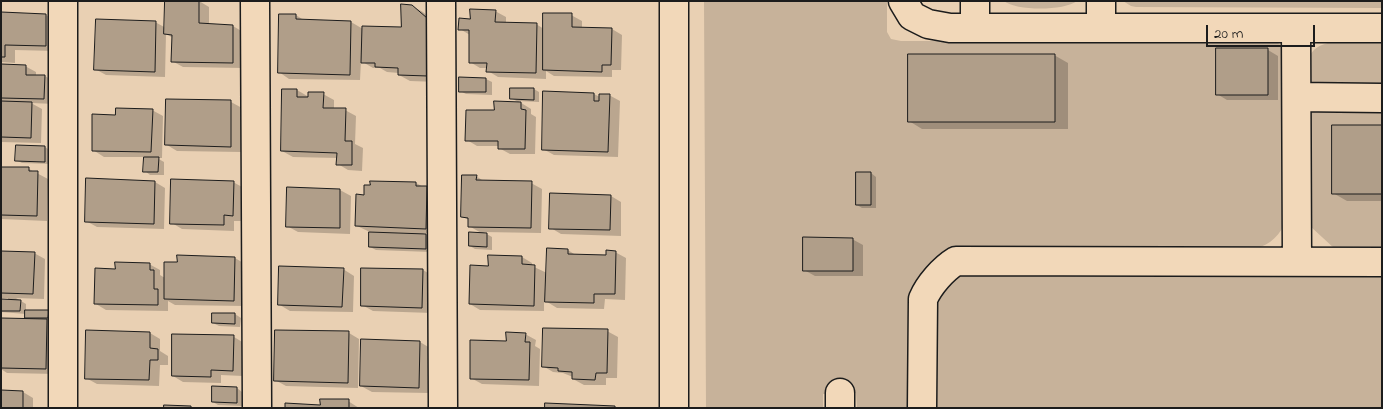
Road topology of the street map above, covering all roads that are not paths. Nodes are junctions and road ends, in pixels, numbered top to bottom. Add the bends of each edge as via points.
1 (62, 1) edge
2 (255, 1) edge
3 (441, 1) edge
4 (674, 1) edge
5 (903, 1) edge
6 (975, 1) edge
7 (1101, 1) edge
8 (975, 28) junction
9 (1101, 28) junction
10 (1296, 28) junction
11 (1382, 28) edge
12 (1297, 97) junction
13 (1382, 98) edge
14 (1297, 262) junction
15 (1382, 262) edge
16 (63, 408) edge
17 (257, 408) edge
18 (443, 408) edge
19 (674, 408) edge
20 (922, 408) edge

1 - 16 street
2 - 17 street
3 - 18 street
4 - 19 street
5 - 8 street via 912,16 928,24
6 - 8 street
7 - 9 street
8 - 9 street
9 - 10 street
10 - 11 street
10 - 12 street
12 - 13 street
12 - 14 street
14 - 15 street
14 - 20 street via 956,261 923,299

